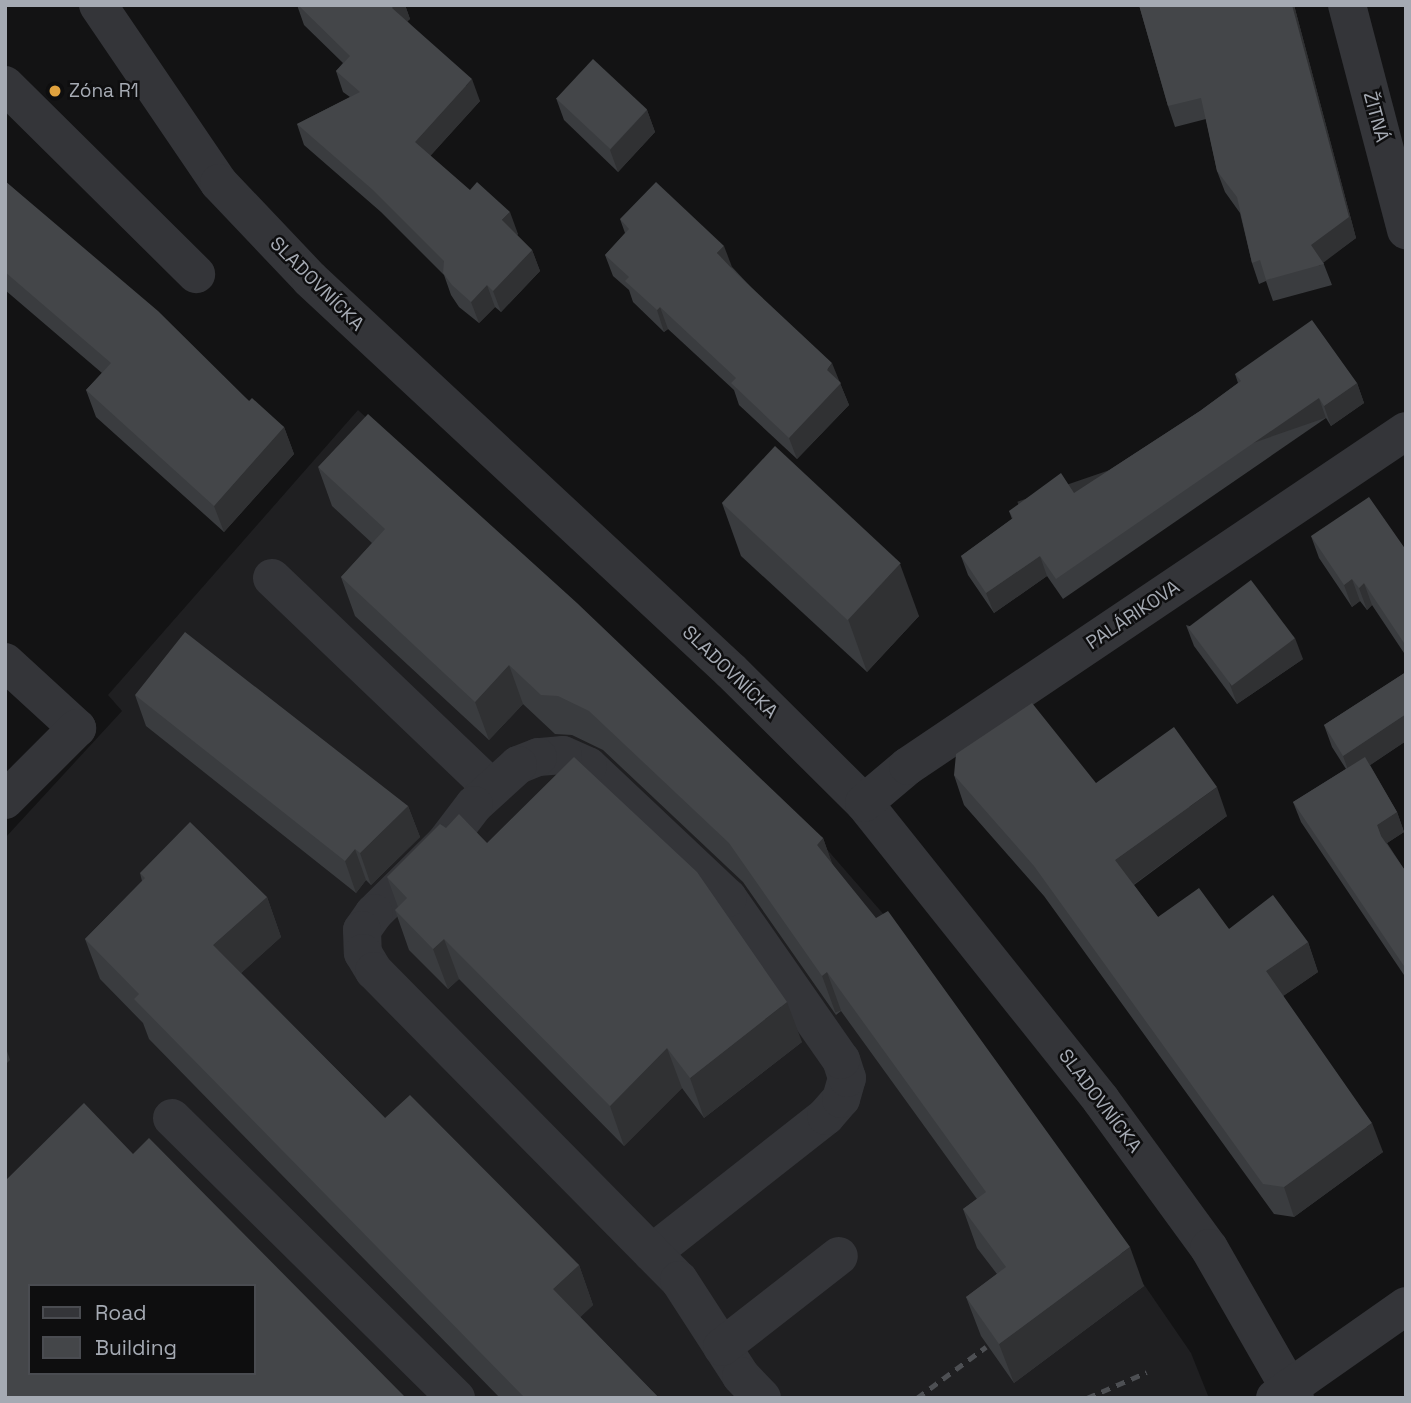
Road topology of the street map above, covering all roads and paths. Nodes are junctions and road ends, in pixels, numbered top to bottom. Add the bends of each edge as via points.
1 (98, 5) edge
2 (1347, 5) edge
3 (5, 85) edge
4 (1406, 230) edge
5 (196, 274) dead end
6 (1406, 431) edge
7 (272, 578) dead end
8 (5, 662) edge
9 (492, 788) junction
10 (5, 800) edge
11 (864, 803) junction
12 (172, 1118) dead end
13 (652, 1253) junction
14 (839, 1256) dead end
15 (1406, 1306) edge
16 (723, 1347) junction
17 (1287, 1394) edge
18 (456, 1398) edge
19 (762, 1398) edge

1 - 11 street, SLADOVNÍCKA via 219,183 310,279 731,671
2 - 4 street, ŽITNÁ
3 - 5 street
6 - 11 street, PALÁRIKOVA via 908,766
7 - 9 street
8 - 10 street via 77,728
9 - 13 street via 445,843 374,913 362,930 363,953 374,971
9 - 13 street via 518,765 538,757 563,755 589,766 728,898 841,1059 847,1078 841,1099 826,1116
11 - 17 street, SLADOVNÍCKA via 1101,1100 1209,1248
12 - 18 street
13 - 16 street via 679,1280
14 - 16 street
15 - 17 street
16 - 19 street

